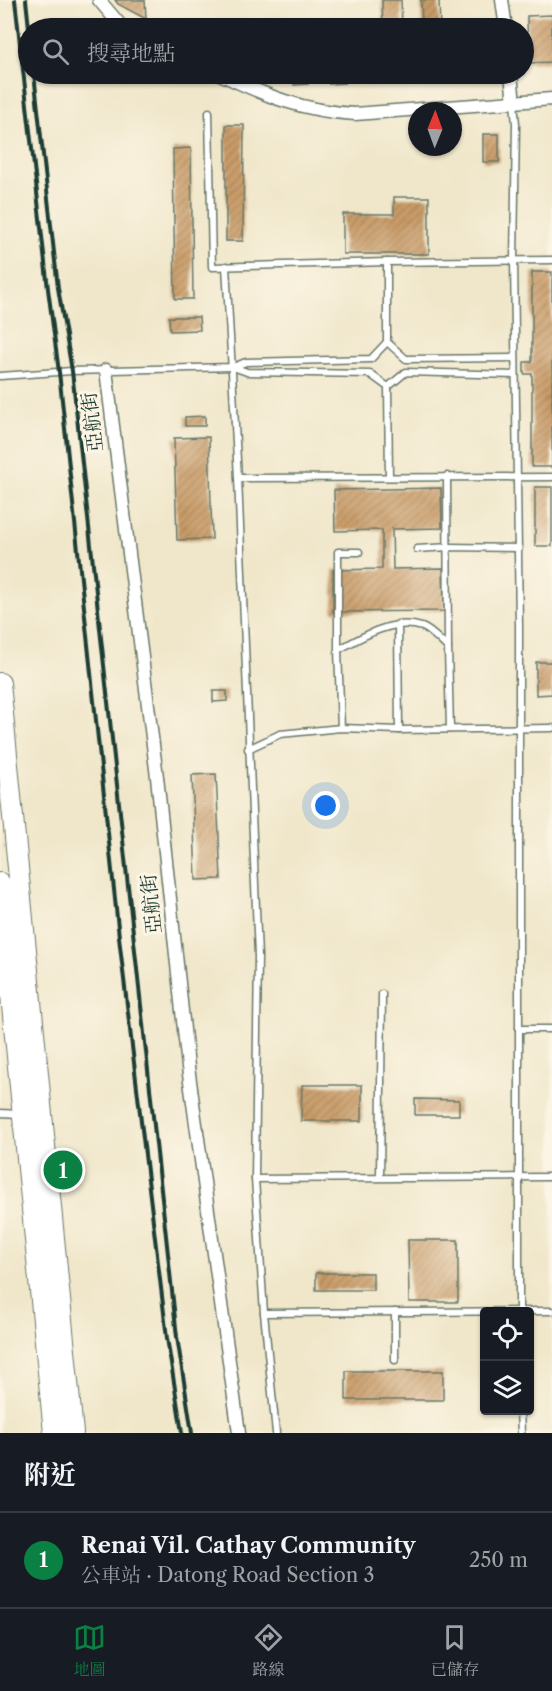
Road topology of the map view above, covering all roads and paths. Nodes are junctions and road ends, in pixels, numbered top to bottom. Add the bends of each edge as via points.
1 (99, 0) edge
2 (502, 0) edge
3 (114, 18) edge
4 (505, 18) edge
5 (241, 84) edge
6 (512, 84) edge
7 (552, 99) edge
8 (514, 103) junction
9 (209, 112) dead end
10 (552, 260) edge
11 (514, 261) junction
12 (387, 262) junction
13 (226, 266) junction
14 (387, 342) junction
15 (515, 358) junction
16 (371, 359) junction
17 (406, 359) junction
18 (233, 367) junction
19 (106, 370) junction
20 (406, 372) junction
21 (370, 374) junction
22 (515, 375) junction
23 (0, 376) edge
24 (388, 387) junction
25 (447, 476) junction
26 (518, 476) junction
27 (389, 477) junction
28 (552, 477) edge
29 (238, 478) junction
30 (448, 547) junction
31 (519, 548) junction
32 (417, 549) dead end
33 (359, 552) dead end
34 (398, 624) junction
35 (448, 648) junction
36 (338, 650) junction
37 (0, 683) edge
38 (341, 728) junction
39 (519, 728) junction
40 (450, 729) junction
41 (552, 729) edge
42 (399, 730) junction
43 (248, 749) junction
44 (0, 883) edge
45 (382, 994) dead end
46 (519, 1029) junction
47 (552, 1029) edge
48 (0, 1113) edge
49 (32, 1114) junction
50 (380, 1177) junction
51 (552, 1177) edge
52 (519, 1178) junction
53 (255, 1179) junction
54 (519, 1307) edge
55 (480, 1311) edge
56 (534, 1311) edge
57 (552, 1311) edge
58 (395, 1312) junction
59 (264, 1313) junction
60 (395, 1360) dead end
61 (520, 1415) edge
62 (54, 1433) edge
63 (73, 1433) edge
64 (239, 1433) edge
65 (276, 1433) edge
66 (521, 1433) edge

1 - 3 street
2 - 4 street
5 - 8 street via 269,97 324,112 355,114
6 - 8 street
7 - 8 street
8 - 11 lane
9 - 13 lane via 212,267
10 - 11 lane
11 - 12 lane
11 - 15 lane
12 - 13 lane
12 - 14 lane
13 - 18 lane
14 - 16 lane
14 - 17 lane
15 - 17 lane
15 - 22 lane
16 - 18 lane via 246,362
16 - 21 lane
17 - 20 lane
18 - 19 lane
18 - 21 lane via 247,372
18 - 29 lane
19 - 23 lane
19 - 64 street, 亞航街 via 157,777 188,1067
20 - 22 lane
20 - 24 lane
21 - 24 lane
22 - 26 lane
24 - 27 lane
25 - 26 lane
25 - 27 lane
25 - 30 lane
26 - 28 lane
26 - 31 lane
27 - 29 lane
29 - 43 lane
30 - 31 lane
30 - 32 lane
30 - 35 lane
31 - 39 lane
33 - 36 lane via 338,552
34 - 35 lane via 424,628
34 - 36 lane
34 - 42 lane
35 - 40 lane
36 - 38 lane
37 - 49 main road
38 - 42 lane
38 - 43 lane via 280,734
39 - 40 lane
39 - 41 lane
39 - 46 lane
40 - 42 lane
43 - 53 lane via 258,956
44 - 49 main road
45 - 50 lane
46 - 47 lane
46 - 52 lane
48 - 49 lane
49 - 62 main road
49 - 63 main road
50 - 52 lane
50 - 53 lane
51 - 52 lane
52 - 54 lane
53 - 59 lane
55 - 58 lane
56 - 57 lane
58 - 59 lane
58 - 60 lane
59 - 65 lane
61 - 66 lane

